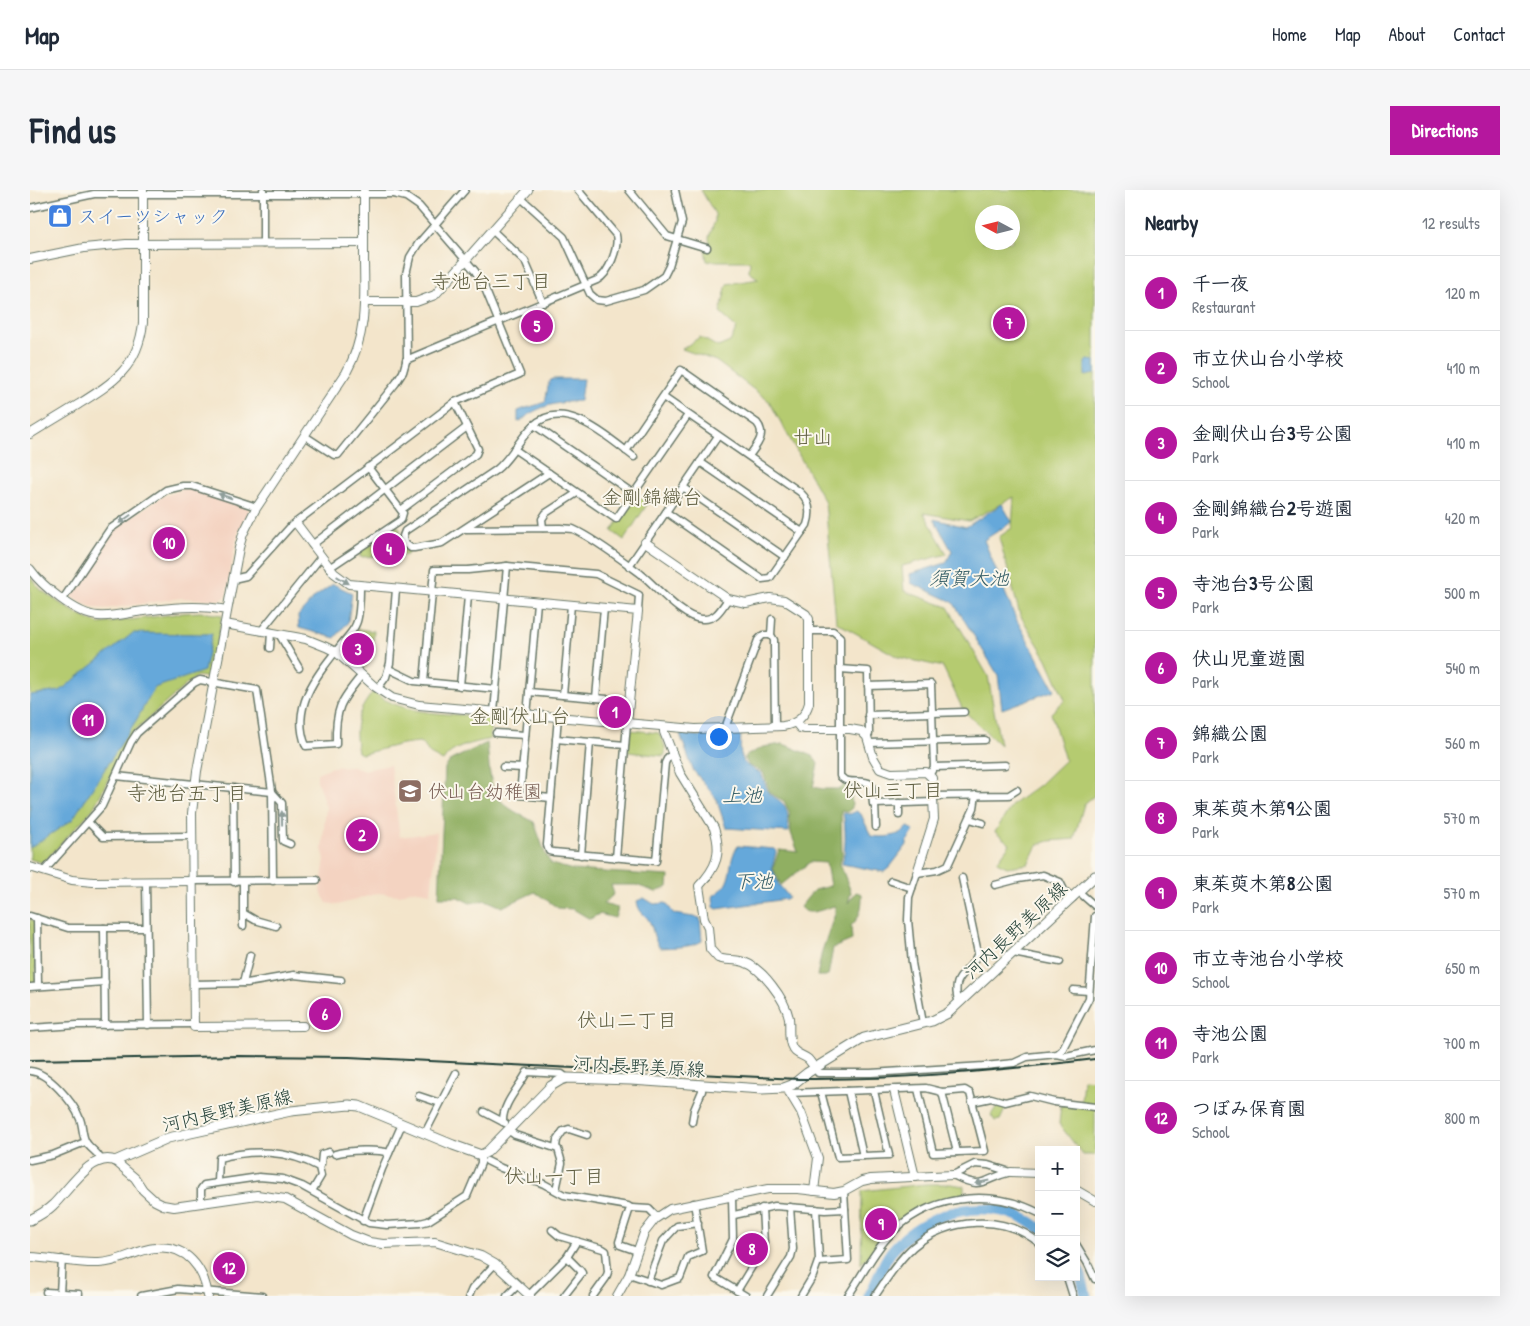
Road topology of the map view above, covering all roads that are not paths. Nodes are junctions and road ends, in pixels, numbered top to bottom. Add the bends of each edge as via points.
1 (465, 190) edge
2 (528, 190) edge
3 (578, 190) edge
4 (629, 190) edge
5 (675, 190) edge
6 (94, 192) edge
7 (143, 192) edge
8 (219, 192) edge
9 (263, 192) edge
10 (312, 192) edge
11 (364, 192) edge
12 (521, 198) junction
13 (30, 208) edge
14 (435, 225) junction
15 (493, 231) junction
16 (677, 239) junction
17 (364, 243) junction
18 (143, 244) junction
19 (263, 244) junction
20 (707, 248) dead end
21 (30, 259) edge
22 (466, 261) junction
23 (585, 285) junction
24 (364, 302) junction
25 (406, 302) junction
26 (543, 303) junction
27 (499, 321) junction
28 (406, 360) junction
29 (663, 397) junction
30 (455, 402) junction
31 (688, 414) junction
32 (534, 425) junction
33 (467, 427) junction
34 (30, 434) edge
35 (305, 436) junction
36 (718, 436) junction
37 (514, 450) junction
38 (626, 451) junction
39 (749, 456) junction
40 (634, 457) dead end
41 (700, 462) junction
42 (368, 467) junction
43 (549, 473) junction
44 (683, 487) junction
45 (385, 489) junction
46 (577, 493) junction
47 (634, 494) junction
48 (257, 507) junction
49 (401, 510) junction
50 (666, 512) junction
51 (478, 520) junction
52 (296, 523) junction
53 (482, 528) junction
54 (542, 528) junction
55 (464, 529) junction
56 (802, 532) junction
57 (645, 542) junction
58 (312, 545) junction
59 (321, 557) junction
60 (785, 557) junction
61 (507, 566) junction
62 (629, 566) junction
63 (329, 568) junction
64 (30, 570) edge
65 (233, 579) junction
66 (360, 586) junction
67 (396, 590) junction
68 (432, 592) junction
69 (468, 596) junction
70 (63, 599) junction
71 (504, 599) junction
72 (728, 599) junction
73 (537, 602) junction
74 (571, 605) junction
75 (604, 608) junction
76 (227, 610) junction
77 (638, 611) junction
78 (772, 619) dead end
79 (225, 624) junction
80 (261, 631) junction
81 (809, 631) junction
82 (275, 633) junction
83 (771, 635) junction
84 (270, 648) dead end
85 (335, 652) junction
86 (299, 668) dead end
87 (389, 669) junction
88 (840, 669) junction
89 (362, 675) junction
90 (424, 682) junction
91 (214, 683) junction
92 (460, 686) junction
93 (868, 686) junction
94 (378, 688) junction
95 (496, 689) junction
96 (529, 692) junction
97 (562, 695) junction
98 (596, 698) junction
99 (629, 701) junction
100 (494, 712) junction
101 (964, 712) dead end
102 (932, 713) junction
103 (527, 715) junction
104 (868, 715) junction
105 (558, 717) junction
106 (796, 722) junction
107 (627, 724) junction
108 (774, 726) junction
109 (664, 727) junction
110 (725, 728) junction
111 (840, 729) junction
112 (496, 733) dead end
113 (525, 736) junction
114 (556, 739) junction
115 (868, 740) junction
116 (984, 740) dead end
117 (590, 742) junction
118 (933, 742) junction
119 (625, 745) junction
120 (672, 755) junction
121 (1005, 765) dead end
122 (504, 767) dead end
123 (523, 768) junction
124 (932, 770) junction
125 (116, 776) junction
126 (195, 784) junction
127 (233, 788) junction
128 (1017, 790) dead end
129 (272, 792) junction
130 (976, 796) junction
131 (551, 798) junction
132 (934, 799) junction
133 (899, 803) junction
134 (875, 804) junction
135 (899, 815) dead end
136 (970, 819) junction
137 (88, 822) junction
138 (984, 824) dead end
139 (876, 827) dead end
140 (191, 836) junction
141 (290, 844) dead end
142 (581, 854) junction
143 (616, 858) junction
144 (30, 866) edge
145 (44, 871) junction
146 (918, 873) junction
147 (1095, 876) edge
148 (962, 878) dead end
149 (317, 880) dead end
150 (192, 881) junction
151 (273, 881) junction
152 (891, 881) dead end
153 (146, 882) junction
154 (234, 882) junction
155 (243, 882) junction
156 (995, 885) dead end
157 (912, 888) junction
158 (1076, 895) junction
159 (1095, 906) edge
160 (243, 913) junction
161 (1095, 916) edge
162 (33, 917) edge
163 (243, 926) dead end
164 (276, 926) dead end
165 (104, 928) junction
166 (146, 928) junction
167 (1013, 954) junction
168 (250, 955) dead end
169 (1094, 957) edge
170 (1060, 962) dead end
171 (340, 980) dead end
172 (104, 982) junction
173 (243, 983) junction
174 (193, 984) junction
175 (38, 986) junction
176 (30, 987) edge
177 (1073, 990) dead end
178 (1089, 991) junction
179 (959, 1003) junction
180 (924, 1023) junction
181 (193, 1024) junction
182 (105, 1025) junction
183 (148, 1025) junction
184 (303, 1026) dead end
185 (30, 1028) edge
186 (1095, 1050) edge
187 (1057, 1054) junction
188 (815, 1068) junction
189 (30, 1071) edge
190 (456, 1073) dead end
191 (567, 1078) junction
192 (702, 1085) junction
193 (918, 1089) junction
194 (788, 1090) junction
195 (894, 1090) junction
196 (848, 1091) junction
197 (874, 1091) junction
198 (821, 1092) junction
199 (942, 1092) junction
200 (419, 1096) dead end
201 (972, 1102) junction
202 (440, 1104) junction
203 (1095, 1107) edge
204 (484, 1112) dead end
205 (692, 1122) dead end
206 (402, 1124) junction
207 (507, 1126) junction
208 (425, 1133) junction
209 (587, 1134) dead end
210 (85, 1142) junction
211 (556, 1147) junction
212 (957, 1152) junction
213 (389, 1153) junction
214 (863, 1156) junction
215 (484, 1158) junction
216 (30, 1160) edge
217 (101, 1160) junction
218 (115, 1161) junction
219 (319, 1167) junction
220 (1011, 1172) junction
221 (1035, 1172) edge
222 (953, 1175) junction
223 (915, 1176) junction
224 (218, 1182) junction
225 (556, 1190) junction
226 (814, 1191) junction
227 (844, 1191) junction
228 (1078, 1191) edge
229 (312, 1192) junction
230 (732, 1197) junction
231 (1095, 1202) edge
232 (201, 1203) junction
233 (694, 1204) junction
234 (790, 1207) junction
235 (631, 1208) junction
236 (762, 1208) junction
237 (845, 1208) junction
238 (816, 1209) junction
239 (1035, 1211) edge
240 (734, 1215) junction
241 (657, 1217) junction
242 (30, 1220) edge
243 (363, 1221) junction
244 (698, 1223) junction
245 (552, 1230) dead end
246 (577, 1241) junction
247 (1035, 1241) edge
248 (637, 1251) junction
249 (1080, 1251) edge
250 (30, 1257) edge
251 (567, 1258) junction
252 (62, 1259) junction
253 (819, 1262) junction
254 (496, 1264) junction
255 (629, 1274) junction
256 (1095, 1279) edge
257 (648, 1281) junction
258 (1068, 1281) edge
259 (518, 1285) junction
260 (737, 1291) junction
261 (46, 1292) dead end
262 (60, 1293) junction
263 (207, 1293) edge
264 (80, 1294) dead end
265 (141, 1296) edge
266 (262, 1296) edge
267 (469, 1296) edge
268 (507, 1296) edge
269 (529, 1296) edge
270 (564, 1296) edge
271 (593, 1296) edge
272 (617, 1296) edge
273 (746, 1296) edge
274 (767, 1296) edge
275 (801, 1296) edge
276 (848, 1296) edge
277 (875, 1296) edge
278 (1073, 1296) edge

1 - 14 street
2 - 12 street
3 - 23 street via 617,239 604,275
4 - 16 street via 668,236
5 - 16 street via 682,219
6 - 7 street
6 - 13 street
7 - 8 street
7 - 18 street
8 - 9 street
9 - 10 street
9 - 19 street
10 - 11 street
11 - 14 street via 406,197 419,206
11 - 17 street
12 - 15 street
12 - 23 street via 564,237
14 - 22 street
14 - 25 street via 410,257
15 - 22 street
15 - 26 street via 525,261
16 - 20 street
16 - 23 street via 667,272 644,290 601,301 593,297
17 - 19 street
17 - 24 street
18 - 19 street
18 - 21 street via 102,245
18 - 34 street via 143,323 131,360 108,386
22 - 25 street via 435,295 423,301
22 - 27 street via 484,286
23 - 26 street
24 - 25 street
24 - 35 street via 361,336 354,358
25 - 28 street
26 - 27 street
27 - 28 street
27 - 30 street via 520,374
28 - 35 street via 396,383 340,454 336,456
29 - 31 street
29 - 38 street
29 - 39 street via 681,370 757,422 760,441
30 - 33 street
30 - 42 street
31 - 36 street
31 - 47 street
32 - 37 street
32 - 38 street via 555,416 574,417
32 - 47 street
33 - 45 street
33 - 49 street via 478,449 476,454
35 - 48 street
36 - 39 street
36 - 41 street
37 - 43 street
37 - 55 street via 495,471 405,530 403,539 411,548 434,546
38 - 40 street
39 - 56 street via 805,496 809,515
41 - 44 street
41 - 56 street
42 - 45 street
42 - 52 street
43 - 46 street
43 - 51 street
44 - 50 street
44 - 60 street
45 - 49 street
45 - 58 street
46 - 47 street via 616,520
46 - 54 street via 546,514
48 - 65 street via 243,534
48 -> 70 street via 192,486 166,490 110,529
49 - 63 street via 401,520
50 - 57 street
50 - 60 street via 762,579 770,578
51 - 53 street via 478,526
51 - 55 street
52 - 58 street
52 - 65 street via 246,576
53 - 54 street
53 - 55 street
54 - 62 street via 573,529
56 - 60 street
57 - 62 street
57 - 72 street
58 - 59 street
59 - 63 street
59 - 80 street
61 - 68 street via 434,570
61 - 71 street
61 - 77 street via 596,574 639,596
62 - 72 street via 698,619 714,617
63 -> 66 street via 344,582
64 - 70 street via 41,583
65 - 76 street
66 - 67 street
66 - 85 street via 356,625
67 - 68 street
67 - 87 street
68 - 69 street
68 - 90 street
69 - 71 street
69 - 92 street
70 - 76 street via 79,610 99,616 179,607
71 - 73 street
71 - 95 street
72 - 81 street via 746,603 770,598 784,600 808,615
73 - 74 street
73 - 96 street
74 - 75 street
74 - 97 street
75 - 77 street
75 - 98 street
76 - 79 street
77 - 99 street
78 - 83 street
79 - 80 street
79 - 91 street
80 - 82 street
81 - 88 street via 839,634
81 - 106 street via 809,703 805,714
82 - 84 street
82 - 85 street via 316,642
82 - 86 street
83 - 108 street via 774,640
83 - 110 street via 763,635 758,640
85 - 89 street
85 - 89 street via 316,676 305,701 301,735 306,746 336,744 336,720 340,706
87 - 90 street
87 - 94 street
88 - 93 street via 868,671
88 - 111 street
89 - 94 street
90 - 92 street
91 - 125 street via 200,680 194,683 138,732
91 - 126 street
91 - 129 street via 256,690
92 - 95 street
93 - 102 street via 931,684
93 - 104 street
94 - 100 street via 392,698 409,703
95 - 100 street
96 - 97 street
96 - 103 street
97 - 98 street
98 - 99 street
99 - 107 street
100 - 103 street
101 - 102 street
102 - 104 street
102 - 118 street
103 - 105 street
103 - 113 street
104 - 115 street
105 - 107 street
105 - 114 street
106 - 108 street
106 - 111 street via 802,729
107 - 109 street
107 - 119 street
108 - 110 street
109 - 110 street
109 - 120 street
111 - 115 street via 858,730
111 - 134 street via 840,776 848,782 871,784
112 - 113 street
113 - 123 street
114 - 117 street
114 - 131 street
115 - 118 street
115 - 124 street via 876,763 883,771
116 - 118 street
117 - 119 street
117 - 142 street
118 - 124 street
119 - 143 street
120 - 143 street via 665,763 656,861
120 - 188 street via 717,837 718,848 712,870 699,886 710,949 718,958 752,965 770,983 787,1011 790,1045
121 - 124 street
122 - 123 street
123 - 131 street via 520,795
124 - 132 street
125 - 126 street
125 - 137 street via 102,806
126 - 127 street
126 - 140 street
127 - 129 street
127 - 154 street
128 - 130 street via 1009,795
141 -> 129 street via 283,841 282,803
129 - 151 street
130 - 132 street
130 - 136 street
131 - 142 street via 549,851
132 - 133 street
132 - 146 street via 934,819
133 - 134 street
133 - 135 street
134 - 139 street
136 - 138 street
136 - 146 street via 948,865
137 - 140 street via 103,837
137 - 145 street
140 - 150 street
142 - 143 street
144 - 145 street
145 - 153 street via 72,880
146 - 157 street
147 - 158 main road, 河内長野美原線
148 - 179 street via 978,953 955,985
149 - 151 street
150 - 153 street
150 - 154 street
150 - 174 street
151 - 155 street
152 - 157 street
153 - 166 street
154 - 155 street
155 - 160 street
156 - 158 street via 1043,875 1060,882 1064,890
157 - 180 street via 908,901 910,952
158 - 159 street
158 - 167 main road, 河内長野美原線
160 - 163 street
160 - 164 street
161 - 169 street
162 - 165 street via 68,928
162 - 175 street
165 - 166 street
165 - 172 street
166 - 183 street
167 - 170 street
167 - 179 main road, 河内長野美原線
168 - 173 street
169 - 178 street
171 - 173 street via 294,975
172 - 175 street
172 - 182 street
173 - 174 street
174 - 181 street
175 - 176 street
177 - 178 street
178 - 187 street via 1089,998
179 - 180 main road, 河内長野美原線 via 943,1016
180 - 188 main road, 河内長野美原線 via 864,1038
181 - 183 street
181 - 184 street via 204,1027
182 - 183 street
182 - 185 street
186 - 187 street via 1066,1056
187 - 188 street via 1027,1057 1014,1063 936,1070 818,1073
188 - 194 main road, 河内長野美原線
189 - 210 street via 41,1074 68,1099 80,1120
190 - 202 street
191 - 192 main road, 河内長野美原線
191 - 207 main road, 河内長野美原線 via 551,1086
191 - 207 street via 562,1074 527,1072 502,1116
192 - 194 main road, 河内長野美原線
192 - 205 street
193 - 195 street
193 - 199 street
193 - 212 street via 932,1153
194 - 198 street
194 - 226 street via 801,1112 818,1158
195 - 197 street
195 - 223 street
196 - 197 street
196 - 198 street
196 - 214 street
197 - 214 street via 889,1155
198 - 214 street via 838,1157
199 - 201 street via 965,1090 970,1093
199 - 212 street
200 - 202 street
201 - 203 street via 991,1098 1005,1102 1030,1096
201 - 212 street via 984,1152
202 - 208 street
204 - 207 street
206 - 208 main road, 河内長野美原線
206 - 213 street
206 - 218 main road, 河内長野美原線 via 359,1106 302,1109 168,1138
207 - 211 street via 515,1135
207 - 215 main road, 河内長野美原線
208 - 215 main road, 河内長野美原線
209 - 211 street via 569,1129 563,1131
210 - 216 street
210 - 217 street
211 - 225 street via 562,1163
213 - 219 street via 376,1150 322,1154
213 - 243 street
215 - 225 street
215 - 243 street via 467,1196 428,1221 387,1225
217 - 218 main road, 河内長野美原線
217 - 242 main road via 82,1173 53,1206
218 - 232 street via 160,1204 174,1207
219 - 224 street via 287,1155 259,1152 219,1158
219 - 229 street via 321,1176
220 - 221 street
220 - 222 street via 975,1164
220 -> 222 street via 980,1184
222 - 223 street
223 - 227 street via 871,1179
224 - 229 street via 271,1177 296,1183
224 - 232 street via 206,1184 201,1189
225 - 235 street
226 - 227 street via 834,1194
226 - 230 street via 768,1188
227 - 237 street
228 - 231 street
229 - 243 street
230 - 233 street
230 - 240 street
232 - 254 street via 257,1195 274,1196 290,1200 369,1242 435,1242
233 - 241 street via 670,1209
233 - 244 street
234 - 236 street
234 - 238 street
234 - 274 street via 791,1257
235 - 241 street via 649,1208
235 - 248 street via 619,1242
236 - 240 street
236 - 260 street via 764,1244
237 - 238 street
237 - 253 street via 848,1260
238 - 253 street
239 - 276 street via 1012,1202 989,1198 956,1200 929,1208 909,1219 888,1238
240 - 260 street via 732,1245 714,1277
241 - 248 street via 644,1233
244 - 257 street via 677,1226 663,1241
244 - 257 street via 702,1251 688,1257 680,1278 660,1286
245 - 246 street via 559,1236
246 - 251 street
246 - 271 street via 606,1251 608,1272
247 - 277 street via 1021,1232 992,1223 977,1222 939,1230 912,1248
248 - 255 street
249 - 256 street
250 - 252 street
251 - 269 street
251 - 270 street via 582,1273
252 - 262 street
252 - 263 street via 113,1262 154,1248 171,1249 196,1263 202,1272
253 - 275 street
254 - 259 street
254 - 267 street
255 - 257 street
255 - 272 street
258 - 278 street
259 - 268 street
259 - 269 street
260 - 273 street
261 - 262 street
262 - 264 street
263 - 265 street via 178,1289
263 - 266 street

